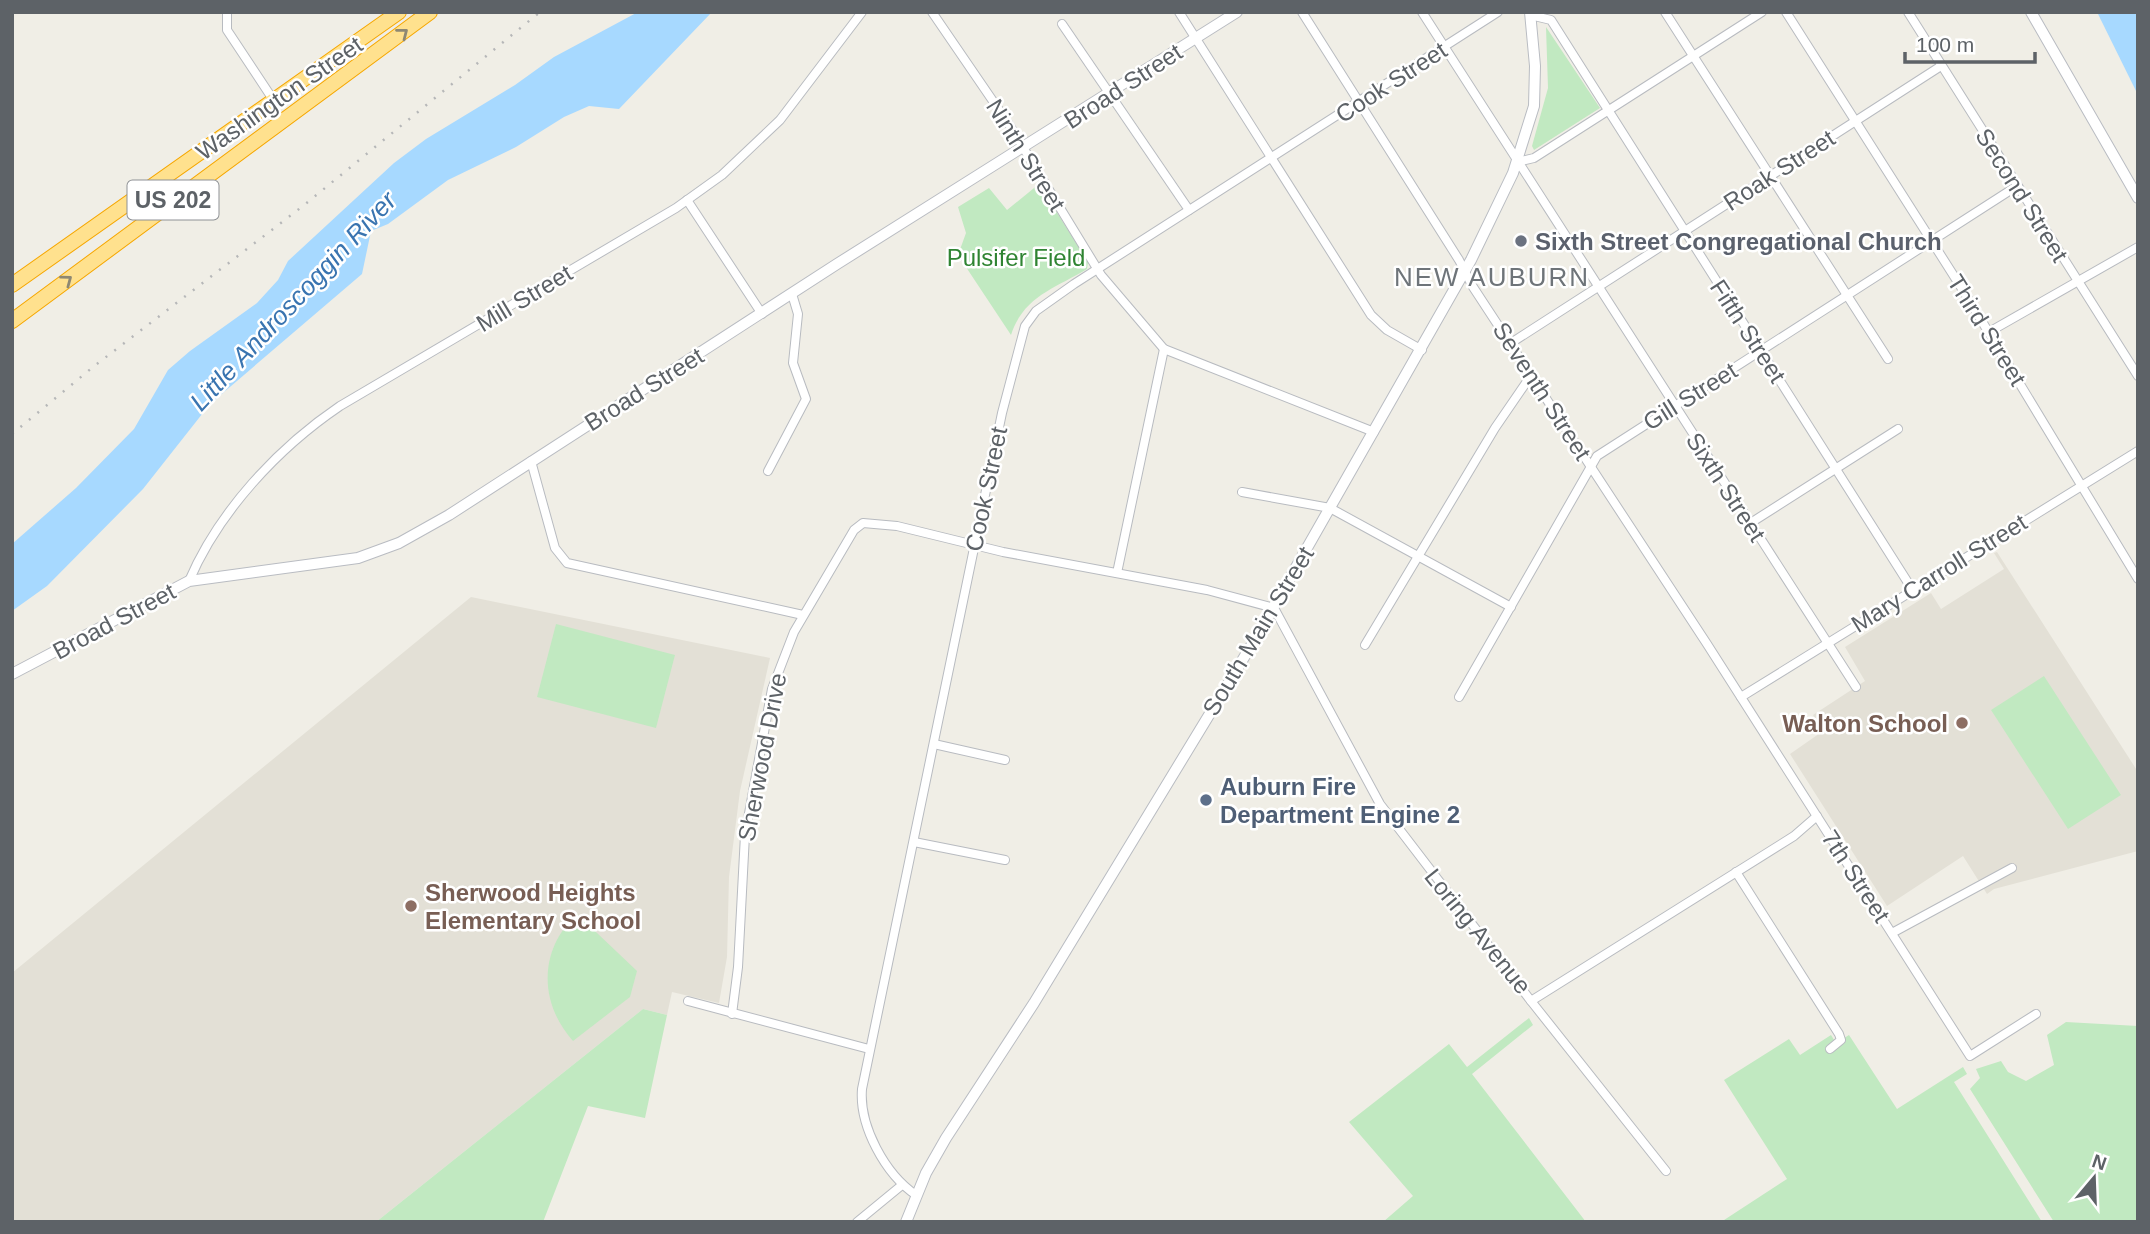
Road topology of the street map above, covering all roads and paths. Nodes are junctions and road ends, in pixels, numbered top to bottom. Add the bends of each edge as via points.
1 (227, 12) edge
2 (399, 12) edge
3 (430, 12) edge
4 (862, 12) edge
5 (932, 12) edge
6 (1179, 12) edge
7 (1237, 12) edge
8 (1302, 12) edge
9 (1422, 12) edge
10 (1498, 12) edge
11 (1665, 12) edge
12 (1762, 12) edge
13 (1786, 12) edge
14 (1908, 12) edge
15 (2031, 12) edge
16 (1530, 14) edge
17 (1062, 24) dead end
18 (1196, 39) junction
19 (1444, 47) junction
20 (1693, 56) junction
21 (1941, 66) junction
22 (1108, 94) junction
23 (274, 101) junction
24 (1359, 103) junction
25 (1608, 109) junction
26 (1856, 123) junction
27 (1024, 149) junction
28 (1272, 158) junction
29 (1517, 162) junction
30 (1770, 176) junction
31 (2017, 186) junction
32 (2138, 198) edge
33 (687, 200) junction
34 (1189, 210) junction
35 (1684, 231) junction
36 (1932, 241) junction
37 (2138, 247) edge
38 (1097, 269) junction
39 (1465, 271) junction
40 (15, 281) edge
41 (2077, 282) junction
42 (1597, 285) junction
43 (792, 294) junction
44 (1847, 295) junction
45 (762, 314) junction
46 (12, 321) edge
47 (1989, 332) junction
48 (1511, 343) junction
49 (1164, 349) junction
50 (1422, 351) junction
51 (1760, 351) junction
52 (1888, 359) dead end
53 (1532, 374) junction
54 (2138, 376) edge
55 (1674, 406) junction
56 (1898, 429) dead end
57 (1374, 432) junction
58 (2138, 451) edge
59 (531, 461) junction
60 (1591, 466) junction
61 (1837, 469) junction
62 (768, 471) dead end
63 (2081, 484) junction
64 (1242, 492) dead end
65 (1330, 508) junction
66 (1749, 524) junction
67 (975, 545) junction
68 (1418, 555) junction
69 (1117, 573) junction
70 (2138, 579) edge
71 (189, 581) junction
72 (1912, 589) junction
73 (1511, 607) junction
74 (1274, 608) junction
75 (803, 615) junction
76 (1827, 643) junction
77 (1365, 645) dead end
78 (12, 674) edge
79 (1856, 687) dead end
80 (1459, 697) dead end
81 (1741, 697) junction
82 (934, 744) junction
83 (1005, 760) dead end
84 (1817, 816) junction
85 (914, 842) junction
86 (1004, 860) dead end
87 (2012, 868) dead end
88 (1736, 872) junction
89 (1892, 933) junction
90 (688, 1001) dead end
91 (1531, 1001) junction
92 (732, 1014) junction
93 (2036, 1014) dead end
94 (869, 1049) junction
95 (1830, 1049) dead end
96 (1666, 1171) dead end
97 (902, 1185) junction
98 (916, 1195) junction
99 (857, 1222) edge
100 (906, 1222) edge

1 - 23 street via 227,30
2 - 23 highway, Washington Street / US 202
46 -> 3 highway, US 202
4 - 33 street, Mill Street via 780,120 743,158
5 - 27 street, Ninth Street
6 - 18 street
7 - 18 street, Broad Street
8 - 24 street, Seventh Street
9 - 19 street, Sixth Street
10 - 19 street, Cook Street
11 - 20 street
12 - 20 street
13 - 26 street, Third Street
14 - 21 street, Second Street
15 - 32 street
16 - 25 street, Fifth Street via 1551,20
16 - 29 street, South Main Street via 1536,90
17 - 22 street
18 - 22 street, Broad Street
18 - 28 street
19 - 24 street, Cook Street
19 - 29 street, Sixth Street
20 - 25 street
20 - 30 street
21 - 26 street, Roak Street
21 - 31 street, Second Street
22 - 27 street, Broad Street
22 - 34 street
23 - 40 highway, Washington Street / US 202
24 - 28 street, Cook Street
24 - 39 street, Seventh Street
25 - 29 street via 1534,158
25 - 35 street, Fifth Street
26 - 30 street, Roak Street
26 - 36 street, Third Street
27 - 38 street, Ninth Street
27 - 43 street, Broad Street
28 - 34 street, Cook Street
28 - 50 street via 1371,315
29 - 39 street, South Main Street
29 - 42 street, Sixth Street
30 - 35 street, Roak Street
30 - 44 street
31 - 36 street, Gill Street
31 - 41 street, Second Street
33 - 45 street
33 - 71 street, Mill Street via 326,416 286,449 240,499 204,549
34 - 38 street, Cook Street
35 - 42 street, Roak Street
35 - 51 street, Fifth Street
36 - 44 street, Gill Street
36 - 47 street, Third Street
37 - 41 street
38 - 49 street, Ninth Street
38 - 67 street, Cook Street via 1041,307 1025,326
39 - 48 street, Seventh Street
39 - 50 street, South Main Street
41 - 47 street
41 - 54 street, Second Street
42 - 48 street, Roak Street
42 - 55 street, Sixth Street
43 - 45 street, Broad Street
43 - 62 street via 798,314 793,363 806,399
44 - 51 street, Gill Street
44 - 52 street
45 - 59 street, Broad Street
47 - 63 street, Third Street
48 - 53 street, Seventh Street
49 - 57 street, Ninth Street
49 - 69 street
50 - 57 street, South Main Street
51 - 55 street, Gill Street
51 - 61 street, Fifth Street
53 - 60 street, Seventh Street
53 - 68 street
55 - 60 street, Gill Street via 1601,452
55 - 66 street, Sixth Street
56 - 61 street
57 - 65 street, South Main Street
58 - 63 street, Mary Carroll Street
59 - 71 street, Broad Street via 387,548 358,558
59 - 75 street via 555,548 567,563
60 - 73 street, Gill Street
60 - 81 street, Seventh Street
61 - 66 street
61 - 72 street, Fifth Street
63 - 70 street, Third Street
63 - 72 street, Mary Carroll Street
64 - 65 street
65 - 68 street
65 - 74 street, South Main Street
66 - 76 street, Sixth Street
67 - 69 street
67 - 75 street, Sherwood Drive via 863,523 854,530
67 - 82 street, Cook Street
68 - 73 street
68 - 77 street
69 - 74 street
71 - 78 street, Broad Street
72 - 76 street, Mary Carroll Street
73 - 80 street, Gill Street
74 - 91 street, Loring Avenue via 1380,804
74 - 98 street, South Main Street via 1034,1003 946,1138
75 - 92 street, Sherwood Drive via 777,671 745,835
76 - 79 street, Sixth Street
76 - 81 street, Mary Carroll Street
81 - 84 street, 7th Street
82 - 83 street
82 - 85 street, Cook Street
84 - 88 street, Loring Avenue
84 - 89 street, 7th Street
85 - 86 street
85 - 94 street, Cook Street
87 - 89 street
88 - 91 street, Loring Avenue
88 - 95 street via 1839,1034 1841,1040
89 - 93 street, 7th Street via 1970,1055
90 - 92 street
91 - 96 street
92 - 94 street
94 - 97 street, Cook Street via 862,1114
97 - 98 street, Cook Street
97 - 99 street
98 - 100 street, South Main Street

